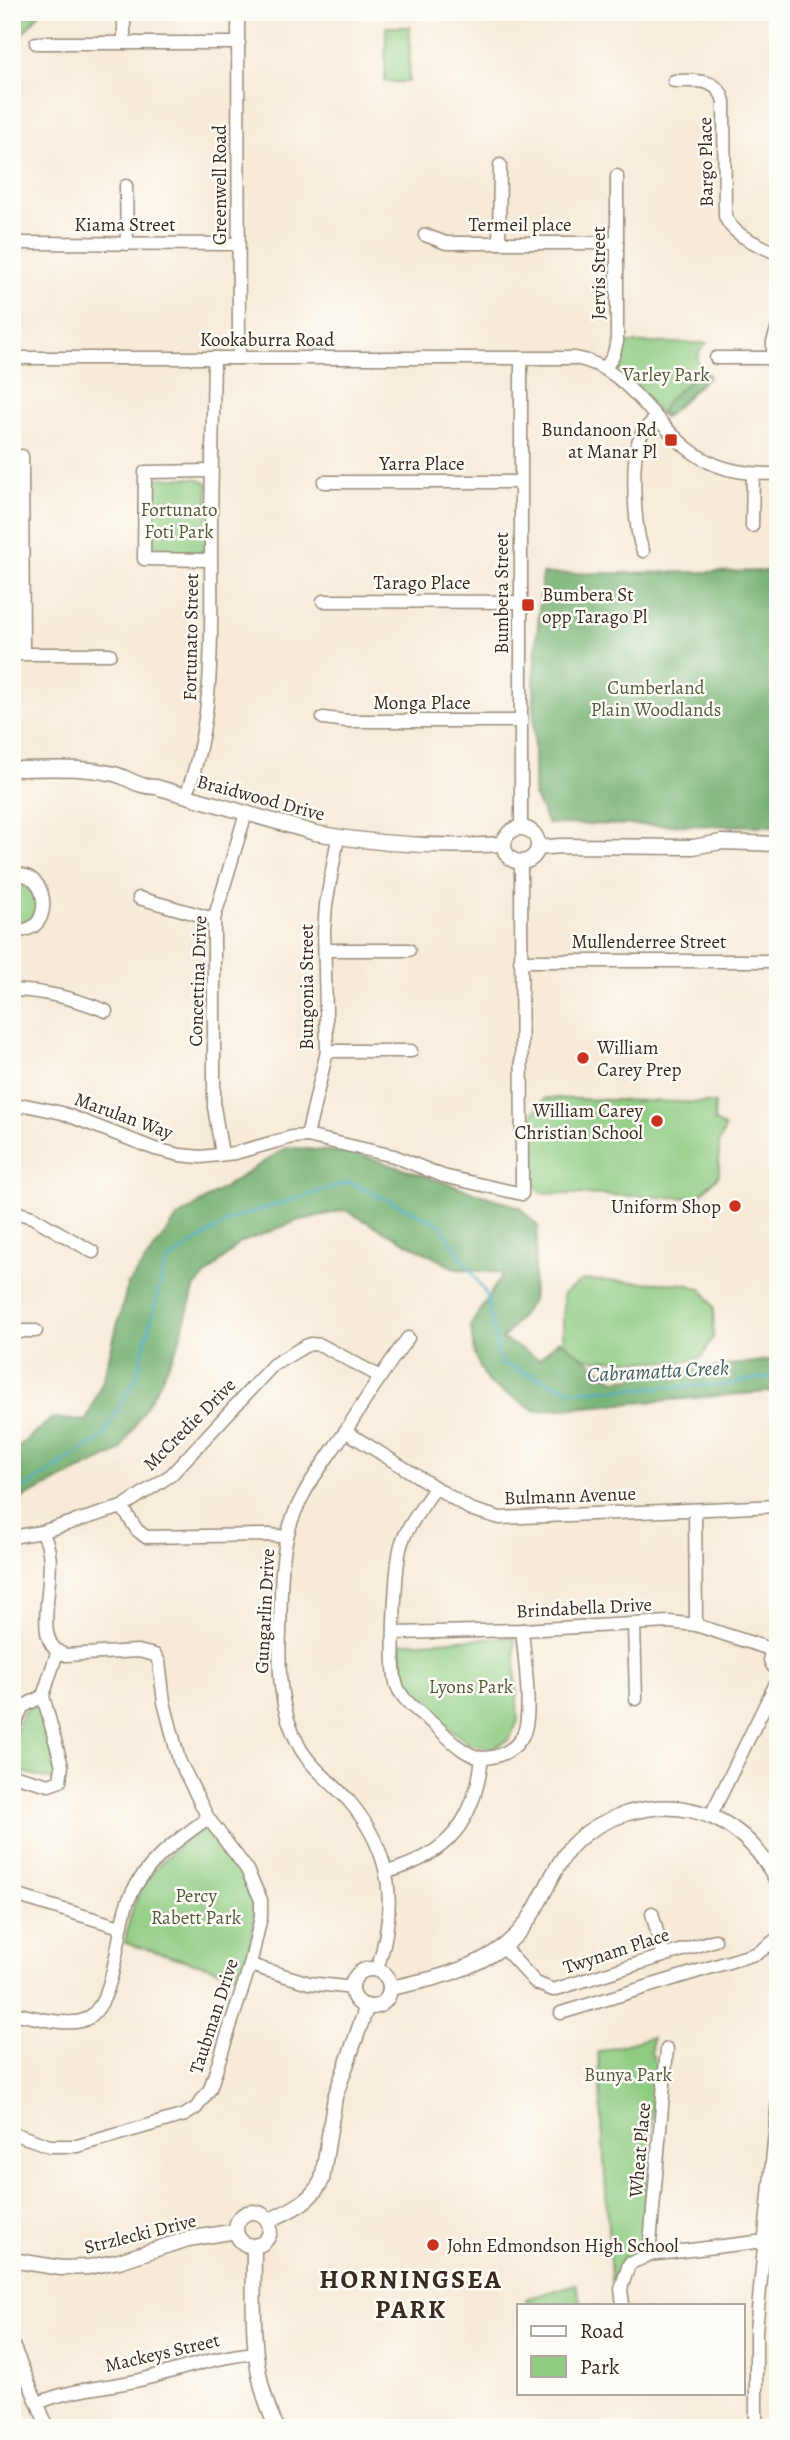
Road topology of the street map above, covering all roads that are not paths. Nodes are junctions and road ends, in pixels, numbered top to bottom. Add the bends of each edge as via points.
1 (124, 12) edge
2 (238, 12) edge
3 (36, 43) dead end
4 (124, 43) junction
5 (239, 43) junction
6 (674, 82) dead end
7 (500, 164) dead end
8 (617, 176) dead end
9 (126, 186) dead end
10 (425, 235) dead end
11 (12, 243) edge
12 (127, 243) junction
13 (499, 243) junction
14 (617, 243) junction
15 (238, 244) junction
16 (778, 254) edge
17 (778, 327) edge
18 (12, 358) edge
19 (214, 358) junction
20 (239, 358) junction
21 (716, 358) dead end
22 (775, 358) edge
23 (521, 359) junction
24 (606, 368) junction
25 (656, 418) junction
26 (22, 456) dead end
27 (211, 471) junction
28 (752, 474) junction
29 (778, 474) edge
30 (324, 482) dead end
31 (520, 482) junction
32 (752, 526) dead end
33 (643, 551) dead end
34 (211, 560) junction
35 (323, 601) dead end
36 (520, 602) junction
37 (18, 654) edge
38 (110, 654) dead end
39 (323, 718) dead end
40 (520, 721) junction
41 (12, 769) edge
42 (186, 796) junction
43 (246, 813) junction
44 (521, 828) junction
45 (338, 837) junction
46 (503, 844) junction
47 (778, 844) edge
48 (538, 848) junction
49 (521, 863) junction
50 (12, 875) edge
51 (139, 898) dead end
52 (214, 919) junction
53 (12, 933) edge
54 (325, 950) junction
55 (409, 950) dead end
56 (520, 961) junction
57 (778, 961) edge
58 (12, 990) edge
59 (106, 1011) dead end
60 (327, 1051) junction
61 (411, 1051) dead end
62 (307, 1136) junction
63 (222, 1154) junction
64 (13, 1210) edge
65 (93, 1251) dead end
66 (36, 1331) dead end
67 (12, 1335) edge
68 (408, 1338) dead end
69 (379, 1376) junction
70 (345, 1431) junction
71 (435, 1488) junction
72 (778, 1506) edge
73 (122, 1507) junction
74 (695, 1510) junction
75 (41, 1532) junction
76 (12, 1537) edge
77 (287, 1537) junction
78 (634, 1625) junction
79 (696, 1625) junction
80 (522, 1630) junction
81 (396, 1633) junction
82 (774, 1645) edge
83 (57, 1653) junction
84 (778, 1671) edge
85 (778, 1679) edge
86 (43, 1696) junction
87 (636, 1699) dead end
88 (12, 1733) edge
89 (482, 1758) junction
90 (12, 1774) edge
91 (711, 1815) junction
92 (208, 1818) junction
93 (387, 1872) junction
94 (778, 1883) edge
95 (12, 1894) edge
96 (652, 1913) dead end
97 (120, 1927) junction
98 (778, 1938) edge
99 (715, 1940) dead end
100 (503, 1947) junction
101 (663, 1955) junction
102 (250, 1965) junction
103 (377, 1970) junction
104 (353, 1987) junction
105 (390, 1988) junction
106 (367, 2006) junction
107 (12, 2012) edge
108 (561, 2013) dead end
109 (667, 2049) dead end
110 (778, 2100) edge
111 (12, 2133) edge
112 (268, 2221) junction
113 (236, 2231) junction
114 (765, 2241) junction
115 (254, 2246) junction
116 (649, 2255) junction
117 (12, 2260) edge
118 (622, 2304) edge
119 (12, 2343) edge
120 (255, 2353) junction
121 (38, 2403) junction
122 (48, 2428) edge
123 (277, 2428) edge
124 (756, 2428) edge

1 - 4 street
2 - 5 street, Greenwell Road
3 - 4 street
4 - 5 street
5 - 15 street, Greenwell Road
6 - 16 street, Bargo Place via 706,82 721,93 725,216 741,235
7 - 13 street
8 - 14 street, Jervis Street
9 - 12 street
10 - 13 street, Termeil place via 446,243
11 - 12 street, Kiama Street
12 - 15 street, Kiama Street
13 - 14 street, Termeil place
14 - 24 street, Jervis Street via 617,342
15 - 20 street, Greenwell Road
17 - 22 street via 773,342
18 - 19 street, Kookaburra Road
19 - 20 street, Kookaburra Road
19 - 27 street, Fortunato Street
20 - 23 street, Kookaburra Road
21 - 22 street
23 - 24 street, Kookaburra Road via 575,358
23 - 31 street, Bumbera Street
24 - 25 street
25 - 28 street via 702,458
25 - 33 street via 640,435 636,455 636,524
26 - 37 street
27 - 34 street, Fortunato Street
27 - 34 street, Fortunato Street via 145,472 144,559
28 - 29 street
28 - 32 street
30 - 31 street, Yarra Place
31 - 36 street, Bumbera Street
34 - 42 street, Fortunato Street via 208,711
35 - 36 street, Tarago Place
36 - 40 street, Bumbera Street
37 - 38 street
39 - 40 street, Monga Place
40 - 44 street, Bumbera Street
41 - 42 street, Braidwood Drive via 113,774 133,784
42 - 43 street, Braidwood Drive
43 - 45 street, Braidwood Drive
43 - 52 street, Concettina Drive
44 - 46 street via 507,835
44 - 48 street via 534,834
45 - 46 street, Braidwood Drive via 409,844
45 - 54 street, Bungonia Street via 326,905
46 - 49 street via 506,855
47 - 48 street
48 - 49 street via 532,858
49 - 56 street
50 - 53 street via 36,879 42,910 33,927
51 - 52 street
52 - 63 street, Concettina Drive via 214,1107
54 - 55 street
54 - 60 street, Bungonia Street
56 - 57 street, Mullenderree Street
56 - 62 street, Marulan Way via 522,1194
58 - 59 street via 75,998
60 - 61 street
60 - 62 street, Bungonia Street
62 - 63 street, Marulan Way
63 - 64 street, Marulan Way via 180,1155 62,1113 20,1106 13,1114
64 - 65 street
66 - 67 street
68 - 69 street, Gungarlin Drive
69 - 70 street, Gungarlin Drive
69 - 73 street, McCredie Drive via 321,1345 305,1346 274,1365 171,1475
70 - 71 street, Bulmann Avenue
70 - 77 street, Gungarlin Drive via 299,1503
71 - 74 street, Bulmann Avenue via 470,1509 500,1518
71 - 81 street via 399,1552
72 - 74 street, Bulmann Avenue
73 - 75 street, McCredie Drive
73 - 77 street via 146,1537
74 - 79 street
75 - 76 street, McCredie Drive
75 - 83 street via 51,1570 45,1627
77 - 93 street, Gungarlin Drive via 279,1655 284,1707 301,1749 360,1816
78 - 79 street, Brindabella Drive
78 - 80 street, Brindabella Drive
78 - 87 street
79 - 82 street, Brindabella Drive
80 - 81 street, Brindabella Drive
80 - 89 street via 524,1733 509,1750
81 - 89 street via 393,1665 401,1694 465,1752
82 - 84 street via 769,1658
83 - 86 street
83 - 92 street, Taubman Drive via 138,1651 155,1656 179,1760
85 - 91 street
86 - 88 street via 22,1707
86 - 90 street via 62,1766 60,1781 49,1785
89 - 93 street via 480,1780 461,1825 427,1857
91 - 94 street via 756,1849
91 - 100 street via 653,1808 595,1827 568,1850 532,1916
92 - 97 street via 162,1851 128,1901
92 - 102 street, Taubman Drive via 246,1868 261,1900
93 - 103 street, Gungarlin Drive via 390,1915
95 - 97 street
96 - 101 street
97 - 107 street via 108,1986 89,2018 67,2022
98 - 108 street via 758,1953
99 - 101 street, Twynam Place
100 - 101 street, Twynam Place via 536,1983 553,1990
100 - 105 street via 440,1977
102 - 104 street via 309,1983
102 - 111 street, Taubman Drive via 210,2089 196,2108 77,2146 50,2146
103 - 104 street via 360,1973
103 - 105 street
104 - 106 street via 356,2000
105 - 106 street via 381,2004
106 - 112 street via 335,2097 322,2180 302,2204
109 - 116 street, Wheat Place
110 - 114 street
112 - 113 street via 258,2213 246,2213
112 - 115 street via 268,2237
113 - 115 street via 242,2242
113 - 117 street, Strzlecki Drive via 188,2239 89,2267 61,2268
114 - 116 street
114 - 124 street via 756,2331
115 - 120 street
116 - 118 street via 629,2264 621,2289
119 - 121 street
120 - 121 street, Mackeys Street via 74,2390
120 - 123 street
121 - 122 street

